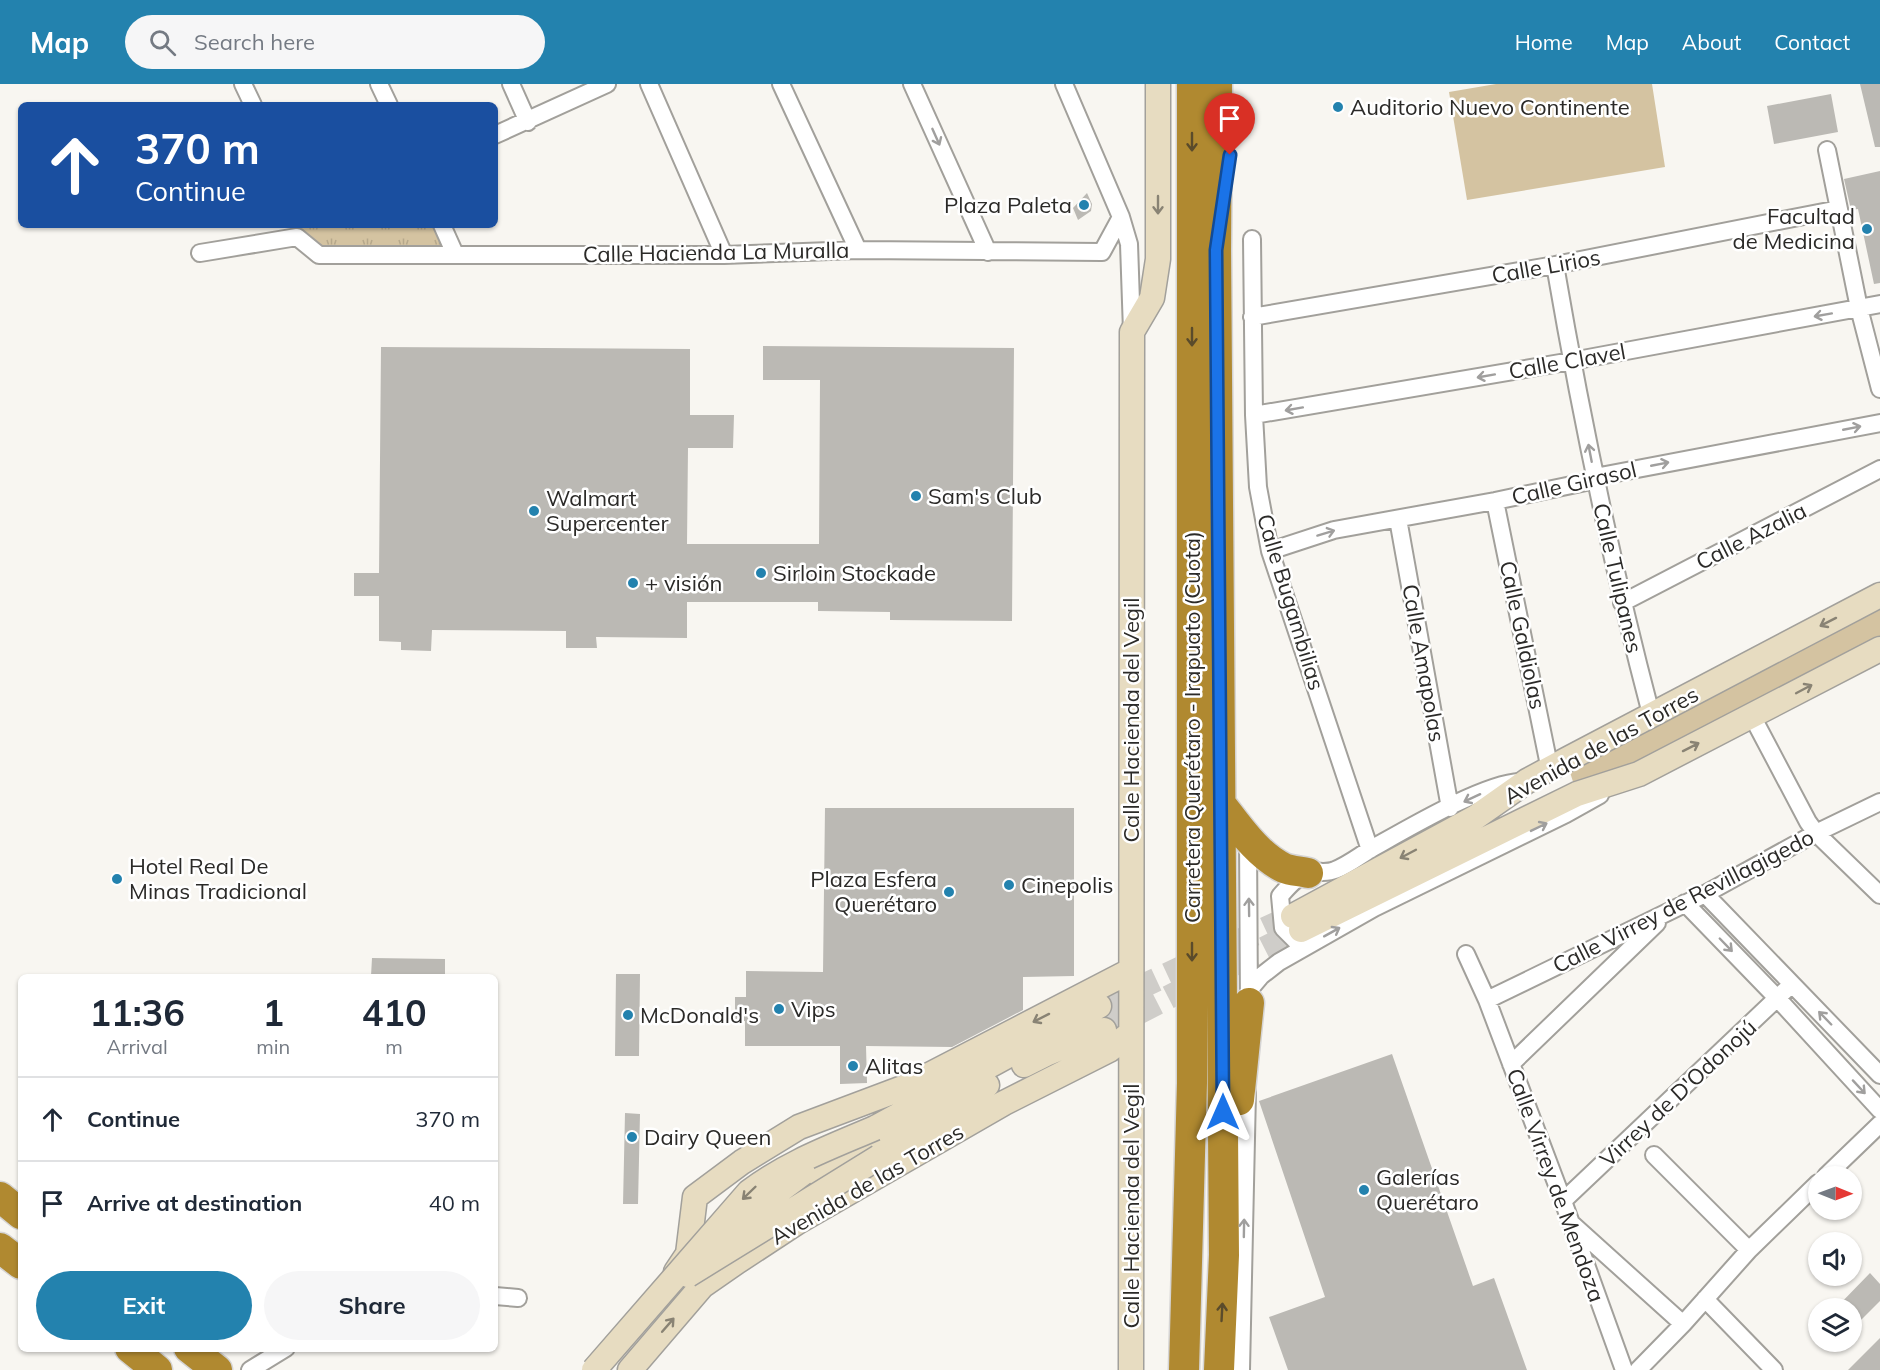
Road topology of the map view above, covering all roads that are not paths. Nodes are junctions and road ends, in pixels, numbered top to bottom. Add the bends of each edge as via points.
1 (243, 84) edge
2 (379, 84) edge
3 (511, 84) edge
4 (607, 84) edge
5 (649, 84) edge
6 (781, 84) edge
7 (912, 84) edge
8 (1064, 84) edge
9 (1158, 84) edge
10 (1192, 84) edge
11 (1217, 84) edge
12 (1238, 84) edge
13 (252, 102) edge
14 (388, 102) edge
15 (528, 122) junction
16 (498, 134) edge
17 (1827, 150) dead end
18 (1839, 208) junction
19 (1121, 217) junction
20 (443, 228) edge
21 (299, 231) edge
22 (1252, 239) dead end
23 (858, 250) junction
24 (1216, 250) junction
25 (988, 252) junction
26 (200, 253) dead end
27 (455, 254) junction
28 (724, 255) junction
29 (1555, 265) junction
30 (1880, 303) edge
31 (1859, 308) junction
32 (1252, 317) junction
33 (1132, 332) junction
34 (1572, 361) junction
35 (1880, 389) edge
36 (1254, 416) junction
37 (1880, 423) edge
38 (1880, 469) edge
39 (1595, 477) junction
40 (1495, 501) junction
41 (1398, 519) junction
42 (1270, 551) junction
43 (1880, 595) edge
44 (1622, 603) junction
45 (1880, 649) edge
46 (1651, 714) junction
47 (1752, 716) junction
48 (1550, 770) junction
49 (1527, 782) junction
50 (1880, 802) edge
51 (1220, 803) junction
52 (1450, 808) junction
53 (1816, 833) junction
54 (1248, 838) junction
55 (1370, 850) junction
56 (1308, 873) junction
57 (1705, 894) junction
58 (1880, 896) edge
59 (1685, 903) junction
60 (1669, 912) junction
61 (1299, 931) junction
62 (1466, 954) dead end
63 (1130, 971) junction
64 (1792, 984) junction
65 (1250, 996) junction
66 (1098, 998) junction
67 (1778, 999) junction
68 (1487, 1000) junction
69 (1131, 1034) junction
70 (1106, 1040) junction
71 (1511, 1064) junction
72 (1880, 1074) edge
73 (1192, 1083) junction
74 (987, 1085) junction
75 (950, 1087) junction
76 (1004, 1103) junction
77 (1880, 1110) edge
78 (1880, 1124) edge
79 (877, 1140) junction
80 (767, 1148) junction
81 (1654, 1155) dead end
82 (1836, 1166) edge
83 (1808, 1193) edge
84 (0, 1197) edge
85 (1563, 1201) junction
86 (18, 1212) edge
87 (1570, 1223) junction
88 (766, 1242) junction
89 (1749, 1250) junction
90 (1224, 1255) junction
91 (738, 1261) junction
92 (682, 1272) junction
93 (498, 1296) edge
94 (518, 1298) dead end
95 (1705, 1299) junction
96 (1683, 1324) junction
97 (135, 1352) edge
98 (194, 1352) edge
99 (279, 1352) edge
100 (157, 1370) edge
101 (217, 1370) edge
102 (250, 1370) edge
103 (587, 1370) edge
104 (594, 1370) edge
105 (606, 1370) edge
106 (630, 1370) edge
107 (1131, 1370) edge
108 (1165, 1370) edge
109 (1184, 1370) edge
110 (1219, 1370) edge
111 (1241, 1370) edge
112 (1624, 1370) edge
113 (1638, 1370) edge
114 (1774, 1370) edge

1 - 13 street
2 - 14 street
3 - 15 street
4 - 15 street
5 - 28 street
6 - 23 street
7 -> 25 street
8 - 19 street, Calle Hacienda del Vegil
9 -> 33 main road via 1158,259 1152,298
10 -> 73 highway, Carretera Querétaro - Irapuato (Cuota)
11 - 24 highway, Carretera Querétaro - Irapuato (Cuota)
12 - 24 highway
15 - 16 street
17 - 18 street
18 - 29 street, Calle Lirios
18 - 31 street
19 - 25 street, Calle Hacienda La Muralla via 1102,252
19 - 33 street, Calle Hacienda del Vegil via 1130,244
20 - 27 street
21 - 26 street
21 - 27 street, Calle Hacienda La Muralla via 319,255
22 - 32 street, Calle Bugambilias
23 - 25 street, Calle Hacienda La Muralla
23 - 28 street, Calle Hacienda La Muralla
24 - 51 highway, Carretera Querétaro - Irapuato (Cuota)
27 - 28 street, Calle Hacienda La Muralla
29 - 32 street, Calle Lirios
29 - 34 street, Calle Tulipanes
30 - 31 street, Calle Clavel
31 -> 34 street, Calle Clavel
31 - 35 street
32 - 36 street, Calle Bugambilias
33 - 63 main road, Calle Hacienda del Vegil
34 -> 36 street, Calle Clavel
39 -> 34 street, Calle Tulipanes
36 - 42 street, Calle Bugambilias via 1258,487
39 -> 37 street, Calle Girasol
38 - 44 street, Calle Azalia
39 - 40 street, Calle Girasol
39 - 44 street, Calle Tulipanes
40 - 41 street, Calle Girasol
40 - 48 street, Calle Galdiolas
42 -> 41 street, Calle Girasol via 1334,530
41 - 52 street, Calle Amapolas
42 - 55 street, Calle Bugambilias
43 -> 46 main road, Avenida de las Torres
44 - 46 street, Calle Tulipanes
47 -> 45 main road, Avenida de las Torres
46 - 48 main road, Avenida de las Torres
47 - 53 street
61 -> 47 main road, Avenida de las Torres via 1577,794 1639,774
48 - 49 main road, Avenida de las Torres
49 -> 52 street via 1511,782
49 -> 61 main road, Avenida de las Torres
50 - 53 street, Calle Virrey de Revillagigedo
51 - 54 highway
51 - 90 highway, Carretera Querétaro - Irapuato (Cuota)
52 - 55 street
53 - 57 street, Calle Virrey de Revillagigedo
53 - 58 street
54 - 56 highway via 1285,868
65 -> 54 street
55 - 56 street via 1337,869
56 - 61 street via 1291,883 1280,896 1283,928
57 - 59 street, Calle Virrey de Revillagigedo
57 - 64 street
59 - 60 street, Calle Virrey de Revillagigedo
59 -> 67 street
60 - 68 street, Calle Virrey de Revillagigedo
60 - 71 street
61 - 65 street, Avenida de las Torres
62 - 68 street, Calle Virrey de Mendoza
63 - 66 main road, Avenida de las Torres
63 - 69 main road, Calle Hacienda del Vegil
64 - 67 street, Virrey de D'Odonojú
72 -> 64 street
65 - 90 highway
111 -> 65 street
66 - 70 main road via 1112,1004 1116,1020 1115,1031
66 - 75 main road, Avenida de las Torres
66 -> 80 main road, Avenida de las Torres via 908,1086 799,1127
67 -> 77 street
67 - 85 street, Virrey de D'Odonojú
68 - 71 street, Calle Virrey de Mendoza
69 - 70 main road, Avenida de las Torres
69 - 107 main road, Calle Hacienda del Vegil
70 - 74 main road, Avenida de las Torres via 1046,1054
70 - 76 main road, Avenida de las Torres
71 - 85 street, Calle Virrey de Mendoza
73 - 108 highway via 1173,1226
73 - 109 highway, Carretera Querétaro - Irapuato (Cuota)
74 - 79 main road, Avenida de las Torres
74 - 88 main road via 953,1110 795,1192 771,1216
75 - 79 main road, Avenida de las Torres
75 - 80 main road via 812,1138
76 - 79 main road
76 - 88 main road, Avenida de las Torres
78 - 82 street
79 - 92 main road, bridge via 800,1175
79 -> 104 main road, bridge via 798,1161 749,1192
80 - 92 main road, Avenida de las Torres via 695,1197 690,1246
81 - 89 street
83 - 89 street
84 - 86 highway
85 - 87 street, Calle Virrey de Mendoza
87 - 96 street
87 - 112 street, Calle Virrey de Mendoza
88 - 91 main road, Avenida de las Torres
89 - 95 street
110 -> 90 highway, Carretera Querétaro - Irapuato (Cuota)
91 - 92 main road via 713,1260
106 -> 91 main road, Avenida de las Torres via 702,1286
92 - 103 main road, Avenida de las Torres
92 - 105 main road
93 - 94 street
95 - 96 street
95 - 114 street
96 - 113 street
97 - 100 highway
98 - 101 highway
99 - 102 street

